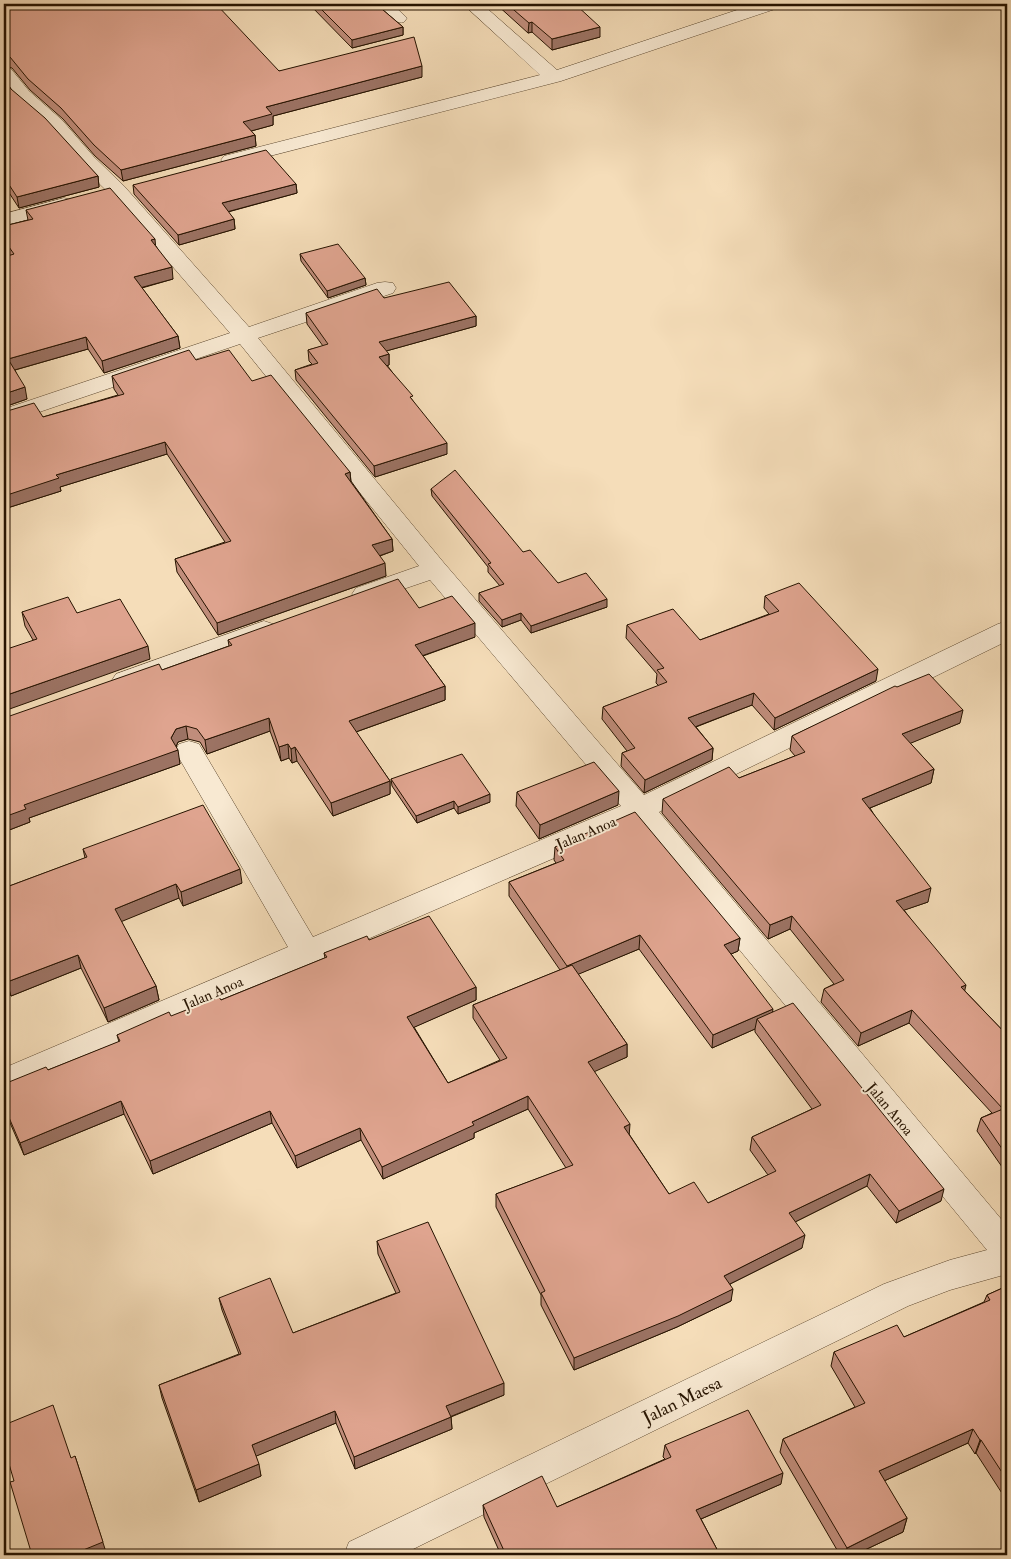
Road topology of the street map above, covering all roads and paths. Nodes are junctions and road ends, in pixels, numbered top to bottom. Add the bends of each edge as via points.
1 (382, 4) edge
2 (472, 4) edge
3 (772, 4) edge
4 (398, 18) dead end
5 (4, 73) edge
6 (554, 77) junction
7 (209, 166) edge
8 (108, 193) junction
9 (4, 220) edge
10 (385, 288) dead end
11 (244, 335) junction
12 (4, 416) edge
13 (434, 569) junction
14 (343, 602) edge
15 (289, 621) edge
16 (1007, 630) edge
17 (106, 687) edge
18 (189, 751) dead end
19 (640, 809) junction
20 (307, 953) junction
21 (4, 1082) edge
22 (1007, 1250) edge
23 (1007, 1259) edge
24 (362, 1555) edge

1 - 4 street
2 - 6 street
3 - 6 street
5 - 8 street via 22,95 55,124 87,161
6 - 7 street
8 - 9 street
8 - 11 street
10 - 11 street
11 - 12 street
11 - 13 street
13 - 14 street
13 - 19 street
15 - 17 street
16 - 19 street
18 - 20 street
19 - 20 street, Jalan Anoa
19 - 22 street, Jalan Anoa
20 - 21 street, Jalan Anoa
23 - 24 street, Jalan Maesa via 896,1295

